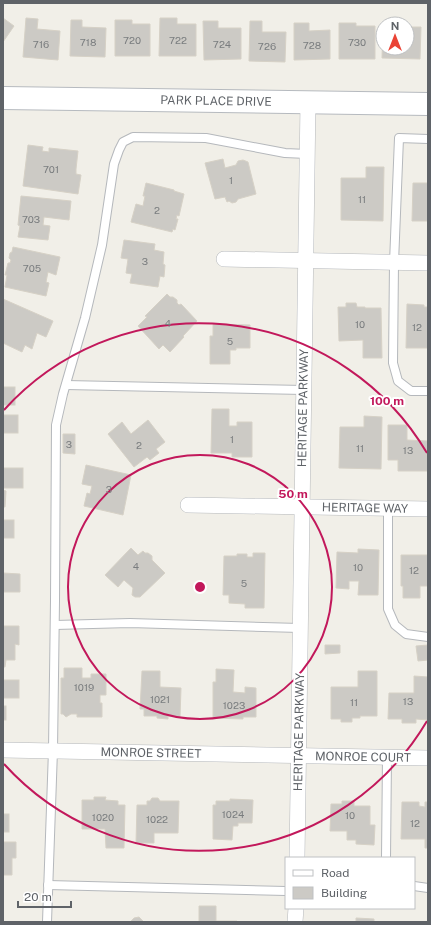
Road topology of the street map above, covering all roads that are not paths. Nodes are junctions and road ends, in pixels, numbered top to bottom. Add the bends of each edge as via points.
1 (3, 98) edge
2 (308, 102) junction
3 (428, 104) edge
4 (428, 139) edge
5 (307, 154) junction
6 (224, 259) dead end
7 (306, 261) junction
8 (394, 262) junction
9 (428, 263) edge
10 (66, 385) junction
11 (304, 390) junction
12 (428, 391) edge
13 (188, 505) dead end
14 (302, 507) junction
15 (388, 508) junction
16 (428, 509) edge
17 (55, 625) junction
18 (300, 628) junction
19 (428, 637) edge
20 (3, 750) edge
21 (53, 750) junction
22 (298, 755) junction
23 (386, 757) junction
24 (428, 758) edge
25 (297, 857) edge
26 (386, 857) edge
27 (48, 885) junction
28 (415, 886) edge
29 (428, 888) edge
30 (285, 891) edge
31 (296, 909) edge
32 (47, 922) edge
33 (296, 922) edge

1 - 2 street, PARK PLACE DRIVE
2 - 3 street, PARK PLACE DRIVE
2 - 5 street, HERITAGE PARKWAY
4 - 8 lane via 399,138
5 - 7 street, HERITAGE PARKWAY
5 - 10 lane via 285,153 206,138 133,137 124,142 114,164 102,245
6 - 7 street
7 - 8 street
7 - 11 street, HERITAGE PARKWAY
8 - 9 street
8 - 12 lane via 393,363 398,381 411,391
10 - 11 lane
10 - 17 lane via 56,425
11 - 14 street, HERITAGE PARKWAY
13 - 14 street, HERITAGE WAY
14 - 15 street, HERITAGE WAY
14 - 18 street, HERITAGE PARKWAY
15 - 16 street, HERITAGE WAY
15 - 19 lane via 388,609 395,625 406,634
17 - 18 lane via 130,623
17 - 21 lane
18 - 22 street, HERITAGE PARKWAY
20 - 21 street, MONROE STREET
21 - 22 street, MONROE STREET
21 - 27 lane
22 - 23 street, MONROE COURT
22 - 25 street, HERITAGE PARKWAY
23 - 24 street, MONROE COURT
23 - 26 lane
27 - 30 lane
27 - 32 lane
28 - 29 lane
31 - 33 street

